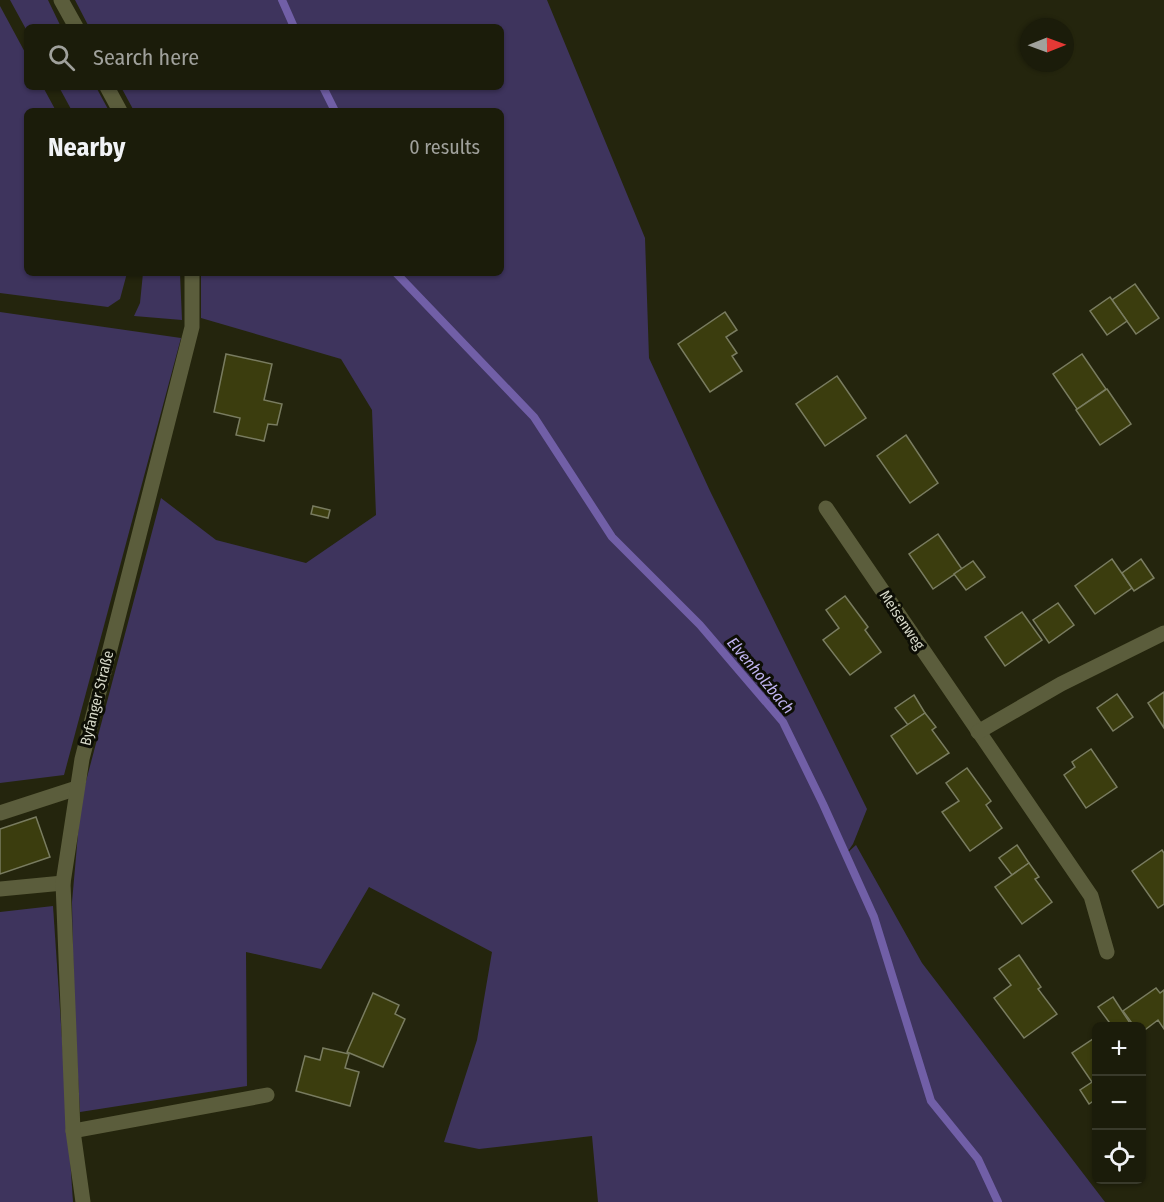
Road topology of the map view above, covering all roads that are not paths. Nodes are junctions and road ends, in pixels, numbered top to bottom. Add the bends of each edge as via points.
1 (62, 0) edge
2 (74, 24) edge
3 (109, 90) edge
4 (118, 108) edge
5 (192, 276) edge
6 (826, 508) dead end
7 (1164, 633) edge
8 (978, 732) junction
9 (77, 788) junction
10 (0, 813) edge
11 (63, 883) junction
12 (0, 889) edge
13 (1107, 952) dead end
14 (267, 1095) dead end
15 (73, 1131) junction
16 (83, 1202) edge

1 - 2 street
3 - 4 street
5 - 9 street, Byfanger Straße via 192,327
6 - 8 street, Meisenweg
7 - 8 street via 1061,684
8 - 13 street, Meisenweg via 1091,896
9 - 10 street
9 - 11 street, Byfanger Straße
11 - 12 street
11 - 15 street, Byfanger Straße
14 - 15 street
15 - 16 street, Byfanger Straße

